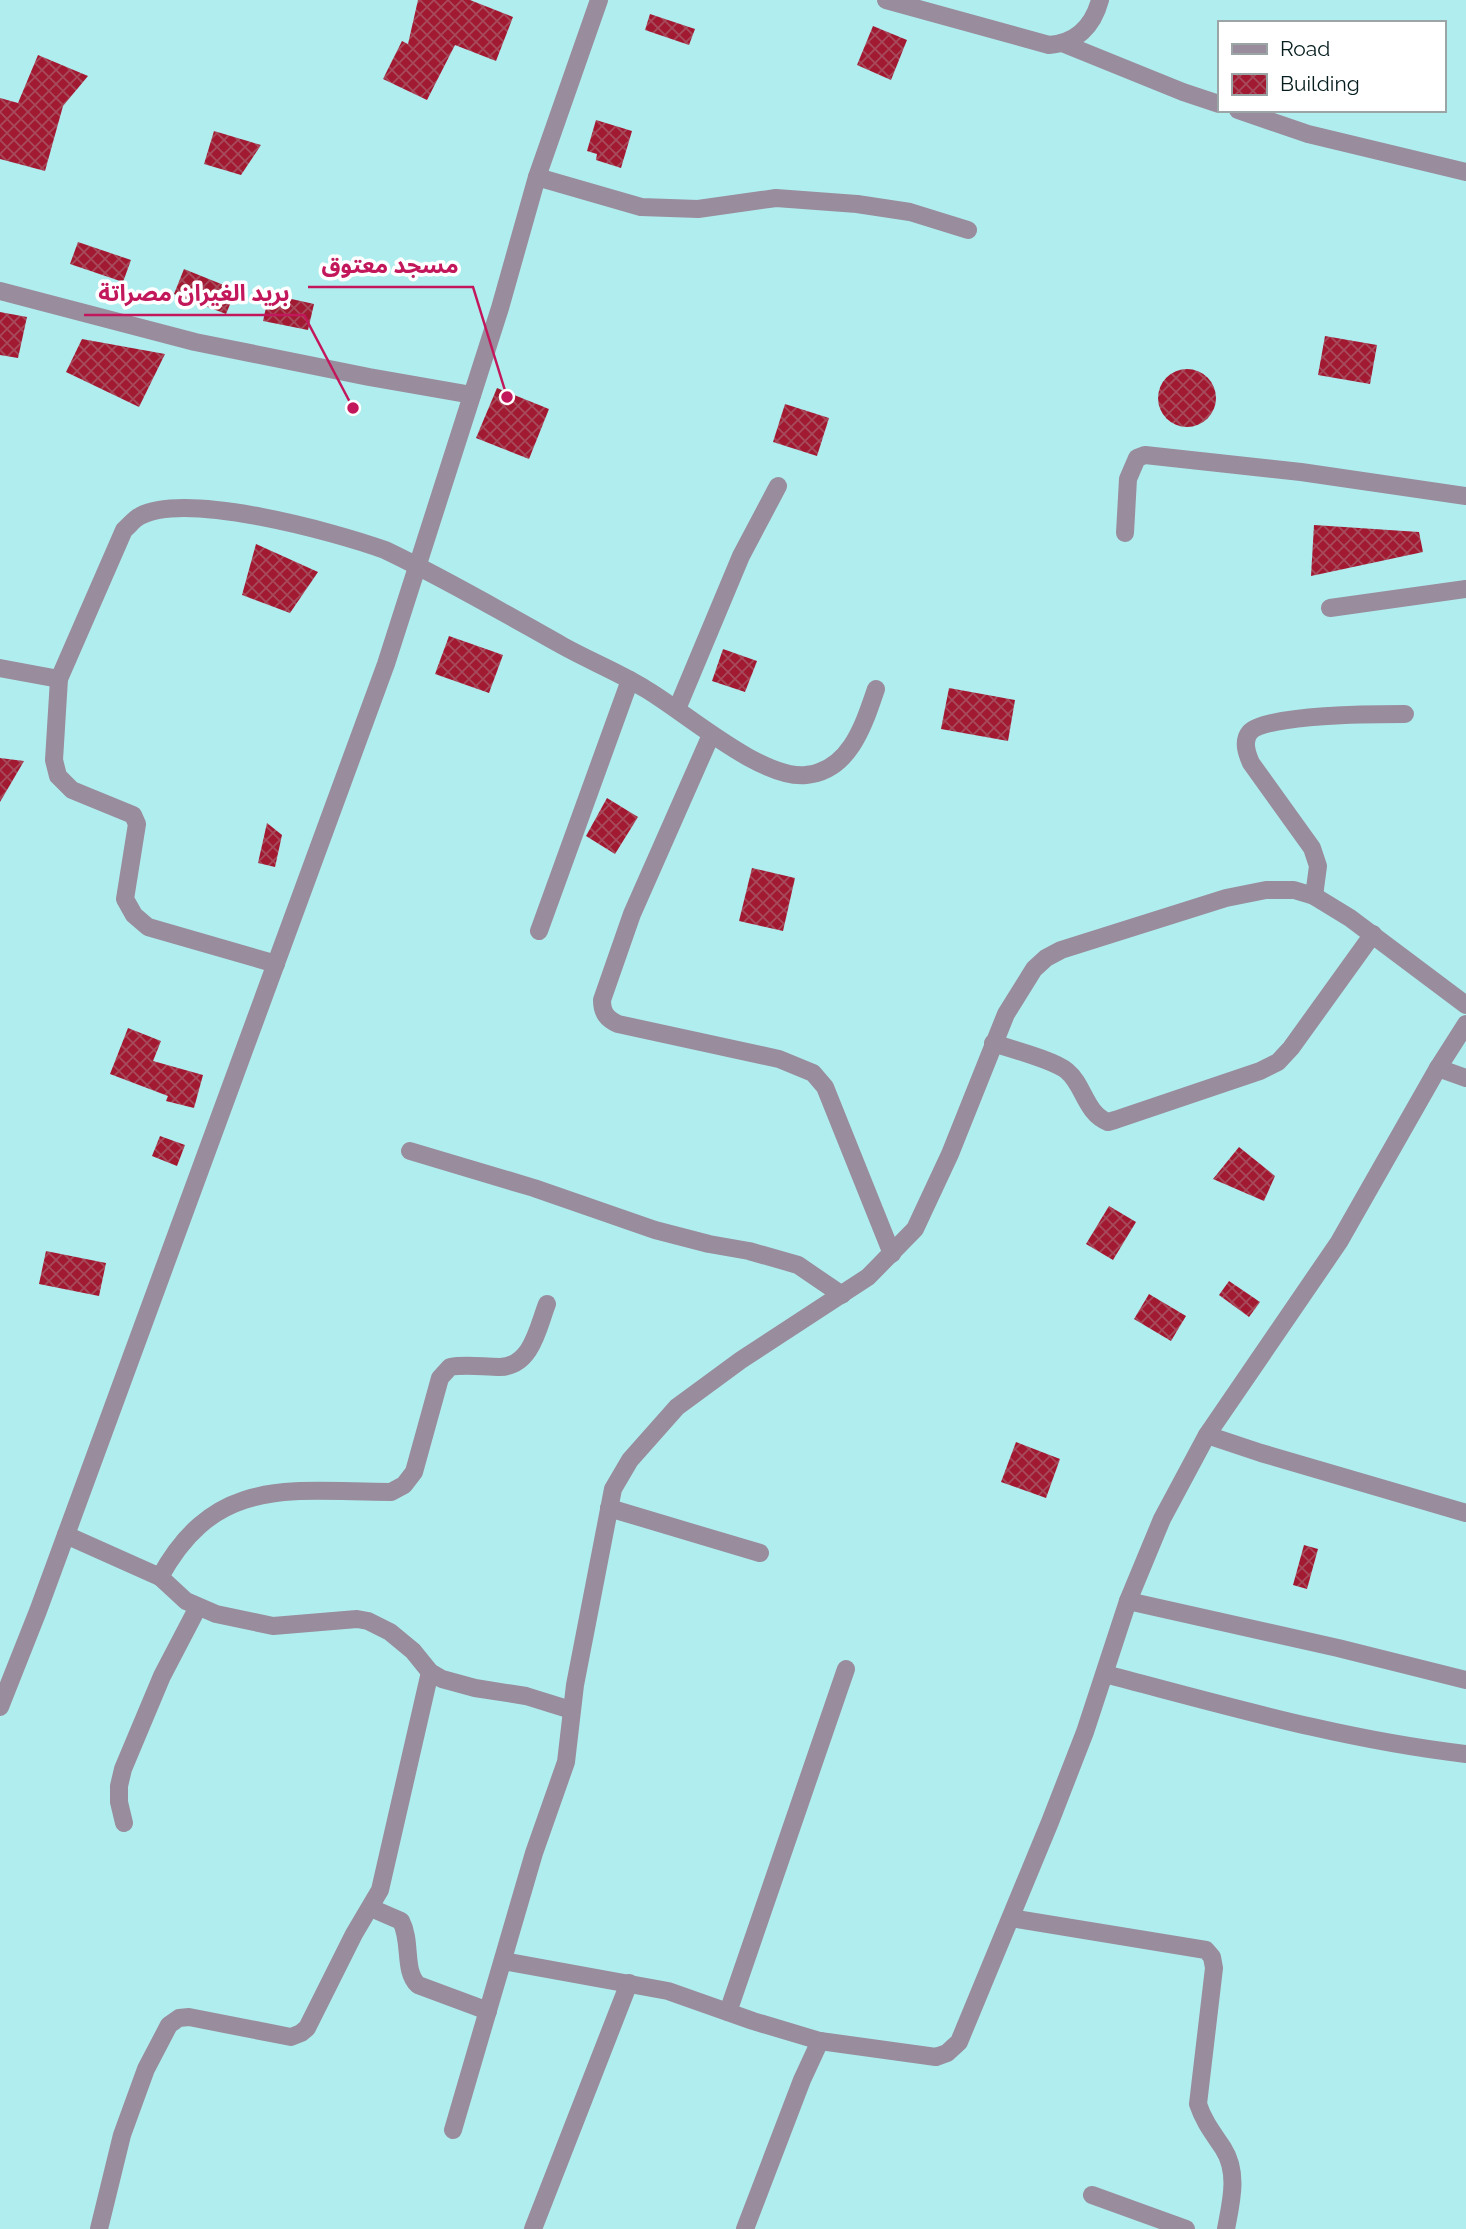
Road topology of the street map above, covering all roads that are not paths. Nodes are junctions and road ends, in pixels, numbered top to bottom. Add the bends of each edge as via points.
1 (598, 0) edge
2 (886, 0) edge
3 (1100, 0) edge
4 (1062, 43) junction
5 (1218, 104) edge
6 (1244, 112) edge
7 (1466, 172) edge
8 (537, 177) junction
9 (968, 230) dead end
10 (0, 291) edge
11 (472, 395) junction
12 (778, 486) dead end
13 (1466, 496) edge
14 (1125, 533) dead end
15 (418, 566) junction
16 (1466, 589) edge
17 (1331, 608) dead end
18 (0, 668) edge
19 (59, 679) junction
20 (630, 680) junction
21 (876, 689) dead end
22 (677, 709) junction
23 (1405, 714) dead end
24 (711, 735) junction
25 (1314, 896) junction
26 (539, 931) dead end
27 (1373, 934) junction
28 (276, 964) junction
29 (1466, 1005) edge
30 (1466, 1024) edge
31 (993, 1043) junction
32 (1438, 1068) junction
33 (1466, 1077) edge
34 (410, 1151) dead end
35 (892, 1254) junction
36 (842, 1295) junction
37 (547, 1304) dead end
38 (1207, 1435) junction
39 (609, 1508) junction
40 (1466, 1513) edge
41 (66, 1535) junction
42 (760, 1553) dead end
43 (160, 1577) junction
44 (1128, 1601) junction
45 (198, 1607) junction
46 (846, 1669) dead end
47 (430, 1671) junction
48 (1105, 1674) junction
49 (1466, 1680) edge
50 (0, 1707) edge
51 (571, 1710) junction
52 (1466, 1754) edge
53 (124, 1824) dead end
54 (371, 1908) junction
55 (1010, 1918) junction
56 (503, 1961) junction
57 (629, 1983) junction
58 (488, 2011) junction
59 (728, 2012) junction
60 (820, 2041) junction
61 (453, 2130) dead end
62 (1092, 2195) dead end
63 (99, 2229) edge
64 (533, 2229) edge
65 (744, 2229) edge
66 (1186, 2229) edge
67 (1226, 2229) edge

1 - 8 street
2 - 4 street via 1037,43
3 - 4 street via 1087,28
4 - 5 street
6 - 7 street via 1308,134
8 - 9 street via 642,207 698,209 776,198 910,212
8 - 11 street
10 - 11 street via 195,342
11 - 15 street
12 - 22 street via 741,556
13 - 14 street via 1145,455 1137,458 1128,479
15 - 19 street via 345,536 230,511 160,510 139,516 124,530
15 - 20 street
15 - 28 street
16 - 17 street
18 - 19 street
19 - 28 street via 54,760 58,776 72,790 133,815 137,824 125,898 134,915 148,927
20 - 22 street
20 - 26 street
21 - 24 street via 862,729 844,756 808,775 788,775 769,768
22 - 24 street
23 - 25 street via 1336,715 1260,725 1245,741 1251,763 1312,848 1318,866
24 - 35 street via 632,914 602,1008 618,1024 779,1059 813,1073 825,1087
25 - 27 street
25 - 31 street via 1294,890 1247,893 1062,950 1046,958 1025,982
27 - 29 street
27 - 31 street via 1278,1062 1115,1121 1095,1114 1064,1068
28 - 41 street
30 - 32 street
31 - 35 street via 928,1203 915,1230
32 - 33 street
32 - 38 street via 1339,1242
34 - 36 street via 655,1230 798,1265
35 - 36 street
36 - 39 street via 677,1407 630,1460 613,1489
37 - 43 street via 531,1348 520,1360 504,1367 450,1367 440,1378 414,1472 398,1490 290,1491 231,1503 189,1535
38 - 40 street
38 - 44 street via 1163,1519
39 - 42 street
39 - 51 street
41 - 43 street
41 - 50 street
43 - 45 street
44 - 48 street
44 - 49 street
45 - 47 street via 273,1626 368,1621 400,1639
45 - 53 street via 162,1676 123,1769 119,1802
46 - 59 street
47 - 51 street via 451,1682
47 - 54 street via 380,1890
48 - 52 street via 1279,1719
48 - 55 street
51 - 56 street via 566,1762
54 - 58 street via 401,1921 408,1938 410,1972 418,1985
54 - 63 street via 301,2034 278,2036 190,2017 169,2025 146,2069 122,2135
55 - 60 street via 959,2042 947,2053 920,2056
55 - 67 street via 1206,1950 1212,1958 1198,2104 1232,2170
56 - 57 street
56 - 58 street
57 - 59 street
57 - 64 street
58 - 61 street
59 - 60 street
60 - 65 street
62 - 66 street

